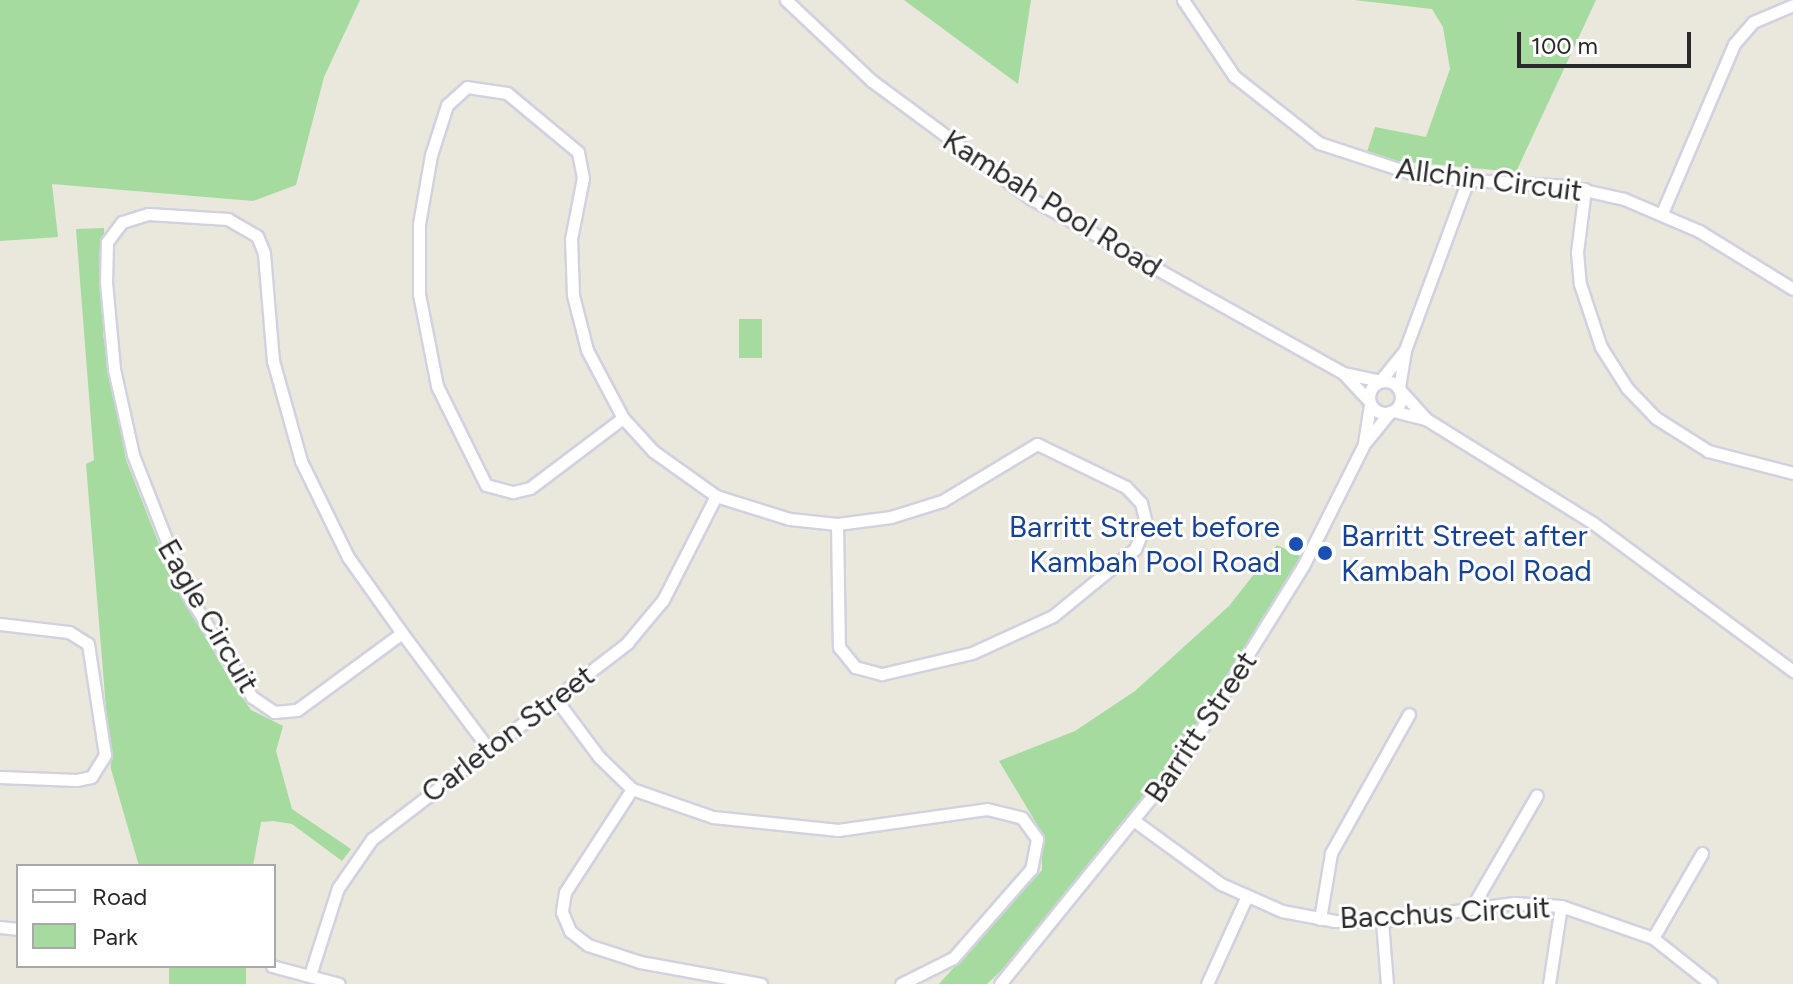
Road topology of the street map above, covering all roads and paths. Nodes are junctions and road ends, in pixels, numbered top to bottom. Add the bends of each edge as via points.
1 (786, 0) edge
2 (1183, 0) edge
3 (1793, 5) edge
4 (1467, 182) junction
5 (1585, 189) junction
6 (1662, 213) junction
7 (1793, 288) edge
8 (1405, 350) junction
9 (1343, 373) junction
10 (1380, 381) junction
11 (1399, 389) junction
12 (1370, 402) junction
13 (1392, 412) junction
14 (623, 418) junction
15 (1426, 419) junction
16 (1364, 444) junction
17 (1793, 473) edge
18 (716, 496) junction
19 (837, 524) junction
20 (0, 624) edge
21 (402, 633) junction
22 (1793, 671) edge
23 (555, 698) junction
24 (1409, 714) dead end
25 (488, 748) junction
26 (0, 777) edge
27 (632, 789) junction
28 (1537, 795) dead end
29 (1136, 822) junction
30 (1702, 853) dead end
31 (1246, 898) junction
32 (1561, 906) junction
33 (1472, 907) junction
34 (1320, 919) junction
35 (1382, 921) junction
36 (1653, 938) junction
37 (276, 967) edge
38 (310, 975) junction
39 (1706, 982) edge
40 (339, 984) edge
41 (761, 984) edge
42 (901, 984) edge
43 (1000, 984) edge
44 (1207, 984) edge
45 (1387, 984) edge
46 (1549, 984) edge

1 - 9 street, Kambah Pool Road via 872,81 1003,180
2 - 4 street, Allchin Circuit via 1234,76 1319,143 1394,171
3 - 6 street via 1753,22 1734,44
4 - 5 street, Allchin Circuit
4 - 8 street
5 - 6 street, Allchin Circuit
5 - 17 street via 1577,252 1580,284 1601,347 1627,388 1656,418 1708,451
6 - 7 street, Allchin Circuit
8 - 10 street
8 - 11 street
9 - 10 street, Kambah Pool Road
9 - 12 street, Kambah Pool Road
10 - 11 street, Kambah Pool Road
10 - 12 street
11 - 13 street
11 - 15 street
12 - 13 street
12 - 16 street, Barritt Street
13 - 15 street
13 - 16 street, Barritt Street
14 - 14 street via 530,488 513,492 479,478 455,430 426,340 418,247 431,155 447,105 467,87 507,93 578,152 583,178 571,239 573,295 587,350
14 - 18 street via 665,461
15 - 22 street via 1593,523
16 - 29 street, Barritt Street via 1247,662
18 - 19 street via 790,519
18 - 23 street, Carleton Street via 647,623
19 - 19 street via 839,647 855,667 882,674 972,653 1053,616 1135,549 1146,523 1141,503 1126,487 1037,444 934,504
20 - 26 street via 69,632 88,644 105,755 91,777 77,780
21 - 21 street, Eagle Circuit via 297,710 263,708 234,671 162,539 125,426 106,271 107,242 122,222 148,214 228,219 257,236 273,361 301,461 348,557
21 - 25 street, Eagle Circuit
23 - 25 street, Carleton Street
23 - 27 street via 599,757
24 - 34 street via 1331,853
25 - 38 street, Carleton Street via 383,828 353,863 333,902
27 - 41 street via 565,892 562,912 570,931 588,945 640,962
27 - 42 street via 713,817 788,828 888,827 987,809 1022,818 1037,839 1031,869 953,958
28 - 33 street
29 - 31 street, Bacchus Circuit
29 - 43 street, Barritt Street
30 - 36 street
31 - 34 street, Bacchus Circuit
31 - 44 street
32 - 33 street, Bacchus Circuit
32 - 36 street, Bacchus Circuit
32 - 46 street
33 - 35 street, Bacchus Circuit
34 - 35 street, Bacchus Circuit
35 - 45 street
36 - 39 street, Bacchus Circuit
37 - 38 street
38 - 40 street

